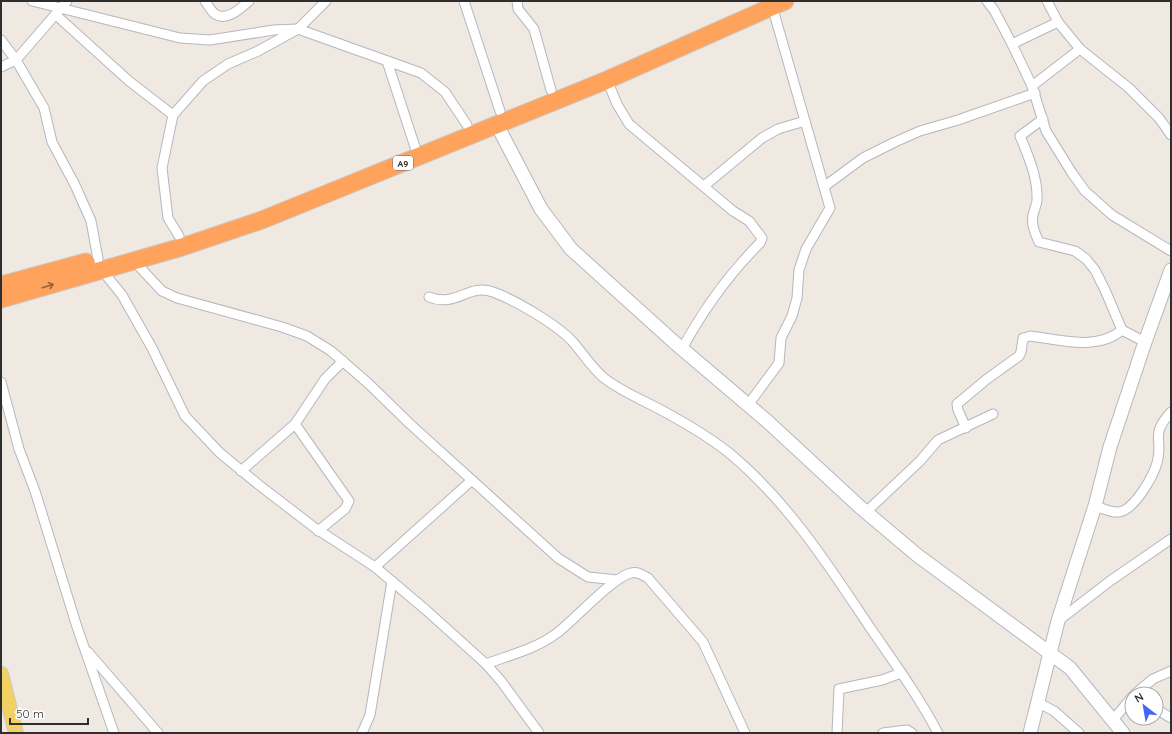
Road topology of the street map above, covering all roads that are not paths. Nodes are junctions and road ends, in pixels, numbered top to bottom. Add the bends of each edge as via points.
1 (32, 1) edge
2 (68, 1) edge
3 (205, 1) edge
4 (249, 1) edge
5 (326, 1) edge
6 (464, 1) edge
7 (517, 1) edge
8 (987, 1) edge
9 (1047, 1) edge
10 (771, 3) edge
11 (59, 12) junction
12 (1058, 22) junction
13 (298, 29) junction
14 (1, 40) edge
15 (1012, 44) junction
16 (1080, 49) junction
17 (16, 60) junction
18 (386, 61) junction
19 (1, 67) edge
20 (607, 80) junction
21 (551, 90) junction
22 (1033, 90) junction
23 (173, 115) junction
24 (499, 118) junction
25 (1043, 118) junction
26 (805, 121) junction
27 (467, 125) junction
28 (1171, 135) edge
29 (415, 147) junction
30 (704, 186) junction
31 (825, 186) junction
32 (260, 215) junction
33 (179, 236) junction
34 (1171, 251) edge
35 (133, 260) junction
36 (100, 264) junction
37 (1171, 272) edge
38 (1, 286) edge
39 (429, 297) dead end
40 (1, 299) edge
41 (1122, 330) junction
42 (1145, 342) junction
43 (682, 349) junction
44 (342, 361) junction
45 (1, 382) edge
46 (748, 405) junction
47 (1171, 412) edge
48 (993, 414) dead end
49 (295, 424) junction
50 (966, 428) junction
51 (241, 471) junction
52 (472, 480) junction
53 (1095, 506) junction
54 (866, 512) junction
55 (318, 531) junction
56 (1169, 544) edge
57 (375, 568) junction
58 (392, 580) junction
59 (616, 580) junction
60 (1058, 621) junction
61 (84, 648) junction
62 (1050, 652) junction
63 (486, 664) junction
64 (1171, 671) edge
65 (901, 673) junction
66 (1, 674) edge
67 (1145, 686) edge
68 (1039, 703) junction
69 (1124, 707) edge
70 (1113, 720) junction
71 (16, 733) edge
72 (114, 733) edge
73 (158, 733) edge
74 (362, 733) edge
75 (539, 733) edge
76 (745, 733) edge
77 (837, 733) edge
78 (883, 733) edge
79 (912, 733) edge
80 (938, 733) edge
81 (1030, 733) edge
82 (1078, 733) edge
83 (1123, 733) edge

1 - 11 street
2 - 11 street
3 - 4 street via 215,14 222,16 231,15
5 - 13 street
6 - 24 street
7 - 21 street via 518,9 534,29
8 - 15 street
9 - 12 street
10 - 20 highway, A9
10 - 21 highway, A9
10 - 26 street
11 - 13 street via 180,38 210,40
11 - 17 street
11 - 23 street via 129,81
12 - 15 street
12 - 16 street
13 - 18 street
13 - 23 street via 228,64 203,81
14 - 17 street
15 - 22 street
16 - 22 street
16 - 28 street via 1129,88 1159,118
17 - 19 street
17 - 36 street via 44,108 52,142 92,221
18 - 27 street via 421,73 445,92
18 - 29 street
20 - 24 highway, A9
20 - 30 street via 629,124
21 - 24 highway, A9
22 - 25 street
22 - 31 street via 894,142 864,158
23 - 33 street via 162,168 168,218
24 - 27 highway, A9
24 - 32 highway, A9
24 - 43 street via 541,209 557,232 589,266
25 - 34 street via 1046,131 1085,191 1112,215
25 - 41 street via 1020,136 1036,186 1038,201 1033,216 1036,236 1039,242 1075,251 1086,259 1095,270
26 - 30 street via 778,129 762,138
26 - 31 street
27 - 29 highway, A9
29 - 32 highway, A9
30 - 43 street via 749,221 762,238 710,303
31 - 46 street via 830,208 806,249 801,263 797,298 792,316 781,338 779,363
32 - 33 highway, A9
32 - 35 highway, A9 via 182,247
33 - 36 highway, A9
35 - 36 highway, A9
35 - 44 street via 162,291 177,298 307,336
36 - 38 highway, A9
40 -> 36 highway, A9
36 - 51 street via 122,295 152,348 185,416
37 - 42 street
39 - 65 street via 449,300 476,290 492,291 520,305 570,339 603,377 627,394 693,428 733,457 772,493 818,553
41 - 42 street
41 - 50 street via 1112,337 1091,343 1031,336 1023,338 1019,356 987,378 957,404
42 - 53 street via 1110,447
43 - 46 street
44 - 49 street via 325,379
44 - 52 street
45 - 61 street via 19,449 35,491
46 - 54 street
47 - 53 street via 1158,432 1158,462 1152,477 1136,501 1128,508 1117,512
48 - 50 street
49 - 51 street
49 - 55 street via 349,501 345,509
50 - 54 street via 938,440 920,461
51 - 55 street
52 - 57 street
52 - 59 street via 558,558 588,577
53 - 60 street
54 - 62 street via 946,577
55 - 57 street
56 - 60 street via 1110,581
57 - 58 street
58 - 63 street
58 - 74 street via 370,715
59 - 63 street via 556,634 528,650
59 - 76 street via 638,572 648,578 703,642
60 - 62 street
61 - 72 street
61 - 73 street
62 - 68 street
62 - 70 street via 1070,668
63 - 75 street
64 - 67 street
65 - 77 street via 882,680 839,689
65 - 80 street
66 - 71 main road
68 - 81 street
68 - 82 street via 1054,711
69 - 70 street
70 - 83 street
78 - 79 street via 908,730

